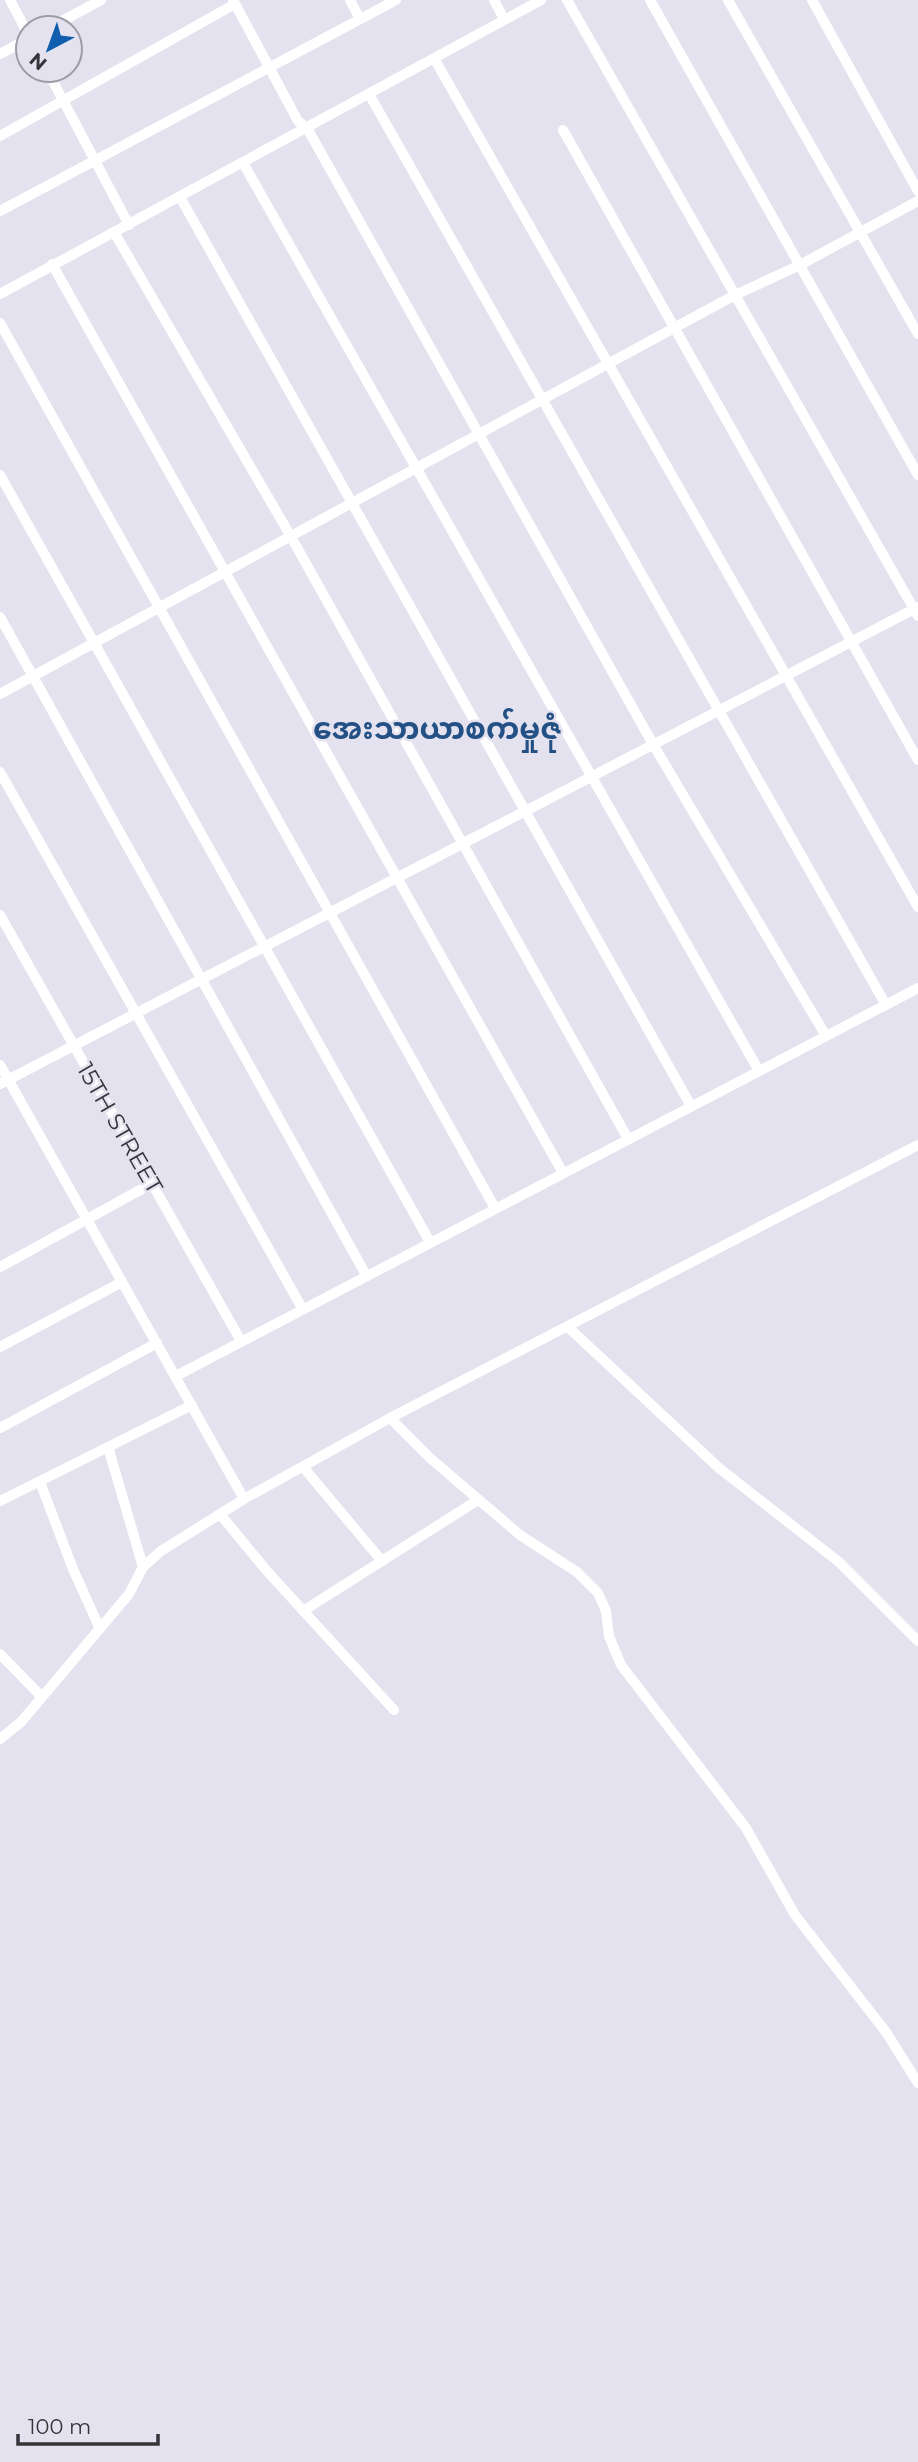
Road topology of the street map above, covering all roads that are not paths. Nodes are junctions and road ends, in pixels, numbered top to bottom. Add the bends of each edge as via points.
1 (101, 0) edge
2 (351, 0) edge
3 (396, 0) edge
4 (494, 0) edge
5 (541, 0) edge
6 (568, 0) edge
7 (650, 0) edge
8 (728, 0) edge
9 (812, 0) edge
10 (234, 2) edge
11 (75, 14) edge
12 (360, 19) junction
13 (504, 19) junction
14 (435, 60) junction
15 (269, 67) junction
16 (54, 84) edge
17 (369, 94) junction
18 (64, 102) junction
19 (307, 128) junction
20 (563, 130) dead end
21 (0, 136) edge
22 (96, 161) junction
23 (243, 163) junction
24 (918, 191) edge
25 (180, 197) junction
26 (918, 201) edge
27 (0, 211) edge
28 (129, 225) junction
29 (114, 232) junction
30 (860, 232) junction
31 (52, 264) junction
32 (798, 266) junction
33 (0, 294) edge
34 (733, 296) junction
35 (0, 323) edge
36 (675, 330) junction
37 (918, 334) edge
38 (607, 366) junction
39 (542, 401) junction
40 (479, 435) junction
41 (417, 469) junction
42 (0, 475) edge
43 (918, 475) edge
44 (354, 502) junction
45 (290, 535) junction
46 (226, 569) junction
47 (159, 605) junction
48 (917, 611) edge
49 (0, 617) edge
50 (93, 641) junction
51 (852, 641) junction
52 (785, 676) junction
53 (34, 677) junction
54 (0, 694) edge
55 (719, 711) junction
56 (654, 746) junction
57 (918, 760) edge
58 (0, 772) edge
59 (590, 778) junction
60 (527, 811) junction
61 (461, 845) junction
62 (400, 877) junction
63 (918, 908) edge
64 (331, 913) junction
65 (0, 915) edge
66 (265, 946) junction
67 (201, 980) junction
68 (918, 988) edge
69 (886, 1005) junction
70 (136, 1013) junction
71 (826, 1036) junction
72 (73, 1046) junction
73 (0, 1065) edge
74 (759, 1071) junction
75 (4, 1082) edge
76 (691, 1107) junction
77 (628, 1139) junction
78 (918, 1145) edge
79 (563, 1173) junction
80 (151, 1184) junction
81 (495, 1208) junction
82 (87, 1218) junction
83 (430, 1242) junction
84 (0, 1267) edge
85 (366, 1275) junction
86 (122, 1282) junction
87 (302, 1308) junction
88 (568, 1327) junction
89 (241, 1341) junction
90 (157, 1343) junction
91 (0, 1347) edge
92 (176, 1376) junction
93 (192, 1405) junction
94 (390, 1419) junction
95 (0, 1428) edge
96 (108, 1447) junction
97 (303, 1466) junction
98 (40, 1482) junction
99 (244, 1499) junction
100 (478, 1500) junction
101 (0, 1501) edge
102 (220, 1514) junction
103 (382, 1562) junction
104 (143, 1567) junction
105 (303, 1611) junction
106 (100, 1629) junction
107 (918, 1641) edge
108 (0, 1654) edge
109 (41, 1696) junction
110 (394, 1710) dead end
111 (0, 1739) edge
112 (918, 2082) edge

1 - 11 street
2 - 12 street
3 - 12 street
4 - 13 street
5 - 13 street
6 - 34 street
7 - 32 street
8 - 30 street
9 - 24 street
10 - 15 street
10 - 18 street
12 - 15 street
13 - 14 street
14 - 17 street
14 - 38 street
15 - 19 street via 298,121
15 - 22 street
16 - 18 street
17 - 19 street
17 - 39 street
18 - 21 street
18 - 22 street
19 - 23 street
19 - 40 street
20 - 36 street
22 - 27 street
22 - 28 street
23 - 25 street
23 - 41 street
25 - 28 street
25 - 44 street
26 - 30 street
28 - 29 street
29 - 31 street
29 - 45 street
30 - 32 street
30 - 37 street
31 - 33 street
31 - 46 street
32 - 34 street
32 - 43 street
34 - 36 street
34 - 48 street
35 - 47 street
36 - 38 street
36 - 51 street
38 - 39 street
38 - 52 street
39 - 40 street
39 - 55 street
40 - 41 street
40 - 56 street
41 - 44 street
41 - 59 street
42 - 50 street
44 - 45 street
44 - 60 street
45 - 46 street
45 - 61 street
46 - 47 street
46 - 62 street
47 - 50 street
47 - 64 street
48 - 51 street
49 - 53 street
50 - 53 street
50 - 66 street
51 - 52 street
51 - 57 street
52 - 55 street
52 - 63 street
53 - 54 street
53 - 67 street
55 - 56 street
55 - 69 street
56 - 59 street
56 - 71 street
58 - 70 street
59 - 60 street
59 - 74 street
60 - 61 street
60 - 76 street
61 - 62 street
61 - 77 street
62 - 64 street
62 - 79 street
64 - 66 street
64 - 81 street
65 - 72 street, 15TH STREET
66 - 67 street
66 - 83 street
67 - 70 street
67 - 85 street
68 - 69 street
69 - 71 street
70 - 72 street
70 - 87 street
71 - 74 street
72 - 75 street
72 - 80 street, 15TH STREET
73 - 75 street
74 - 76 street
75 - 82 street
76 - 77 street
77 - 79 street
78 - 88 street
79 - 81 street
80 - 82 street
80 - 89 street, 15TH STREET
81 - 83 street
82 - 84 street
82 - 86 street
83 - 85 street
85 - 87 street
86 - 90 street
86 - 91 street
87 - 89 street
88 - 94 street
88 - 107 street via 719,1468 839,1562
89 - 92 street
90 - 92 street
90 - 95 street
92 - 93 street
93 - 96 street
93 - 99 street
94 - 97 street
94 - 100 street
96 - 98 street
96 - 104 street
97 - 99 street
97 - 103 street
98 - 101 street
98 - 106 street
99 - 102 street
100 - 103 street
100 - 112 street via 520,1535 577,1572 598,1593 621,1665 746,1828 795,1915 886,2032
102 - 104 street
102 - 105 street
103 - 105 street
104 - 106 street via 129,1594
105 - 110 street
106 - 109 street
108 - 109 street
109 - 111 street via 22,1723

